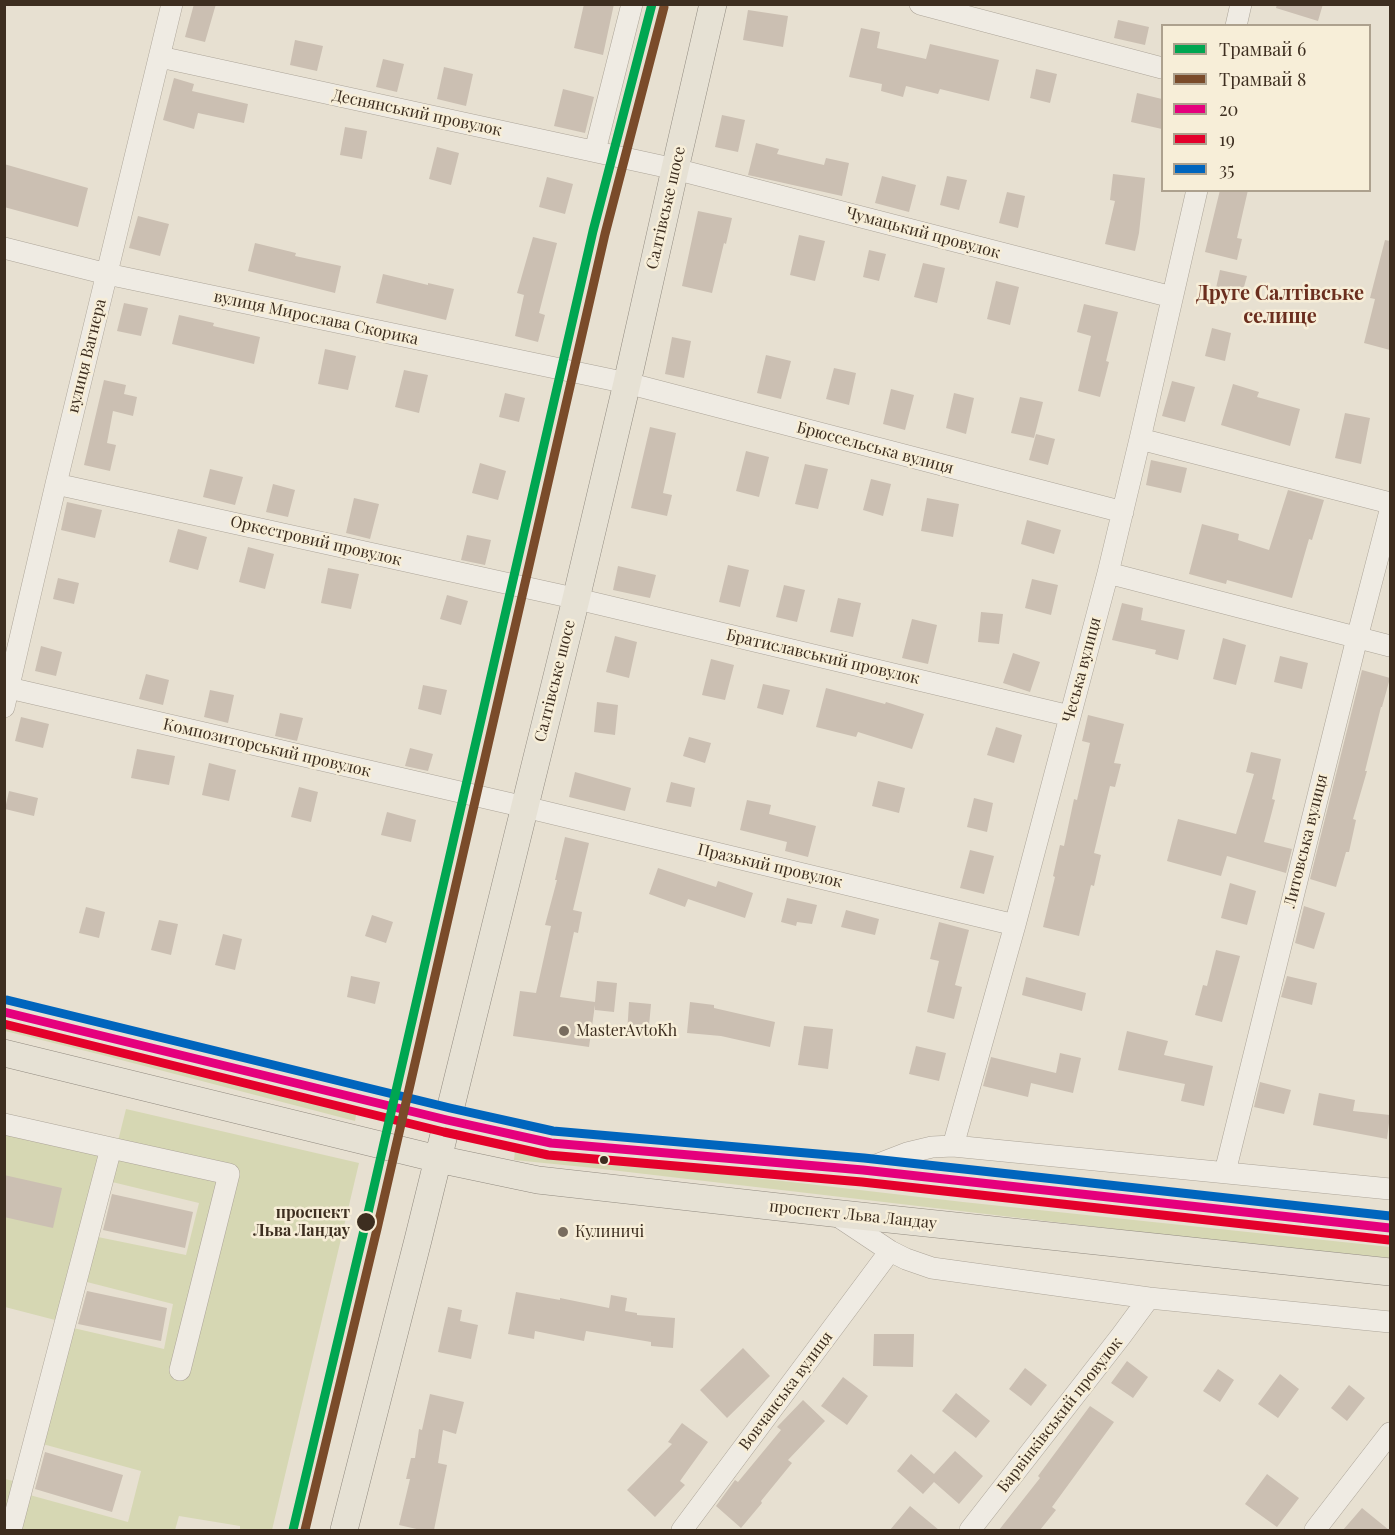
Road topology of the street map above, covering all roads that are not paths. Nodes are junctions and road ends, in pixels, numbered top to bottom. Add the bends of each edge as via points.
1 (172, 4) edge
2 (632, 4) edge
3 (713, 4) edge
4 (920, 4) edge
5 (1241, 4) edge
6 (1236, 24) edge
7 (160, 57) junction
8 (1161, 68) edge
9 (595, 151) junction
10 (675, 168) junction
11 (1197, 192) edge
12 (4, 248) edge
13 (107, 274) junction
14 (1172, 297) junction
15 (627, 383) junction
16 (1140, 439) junction
17 (56, 484) junction
18 (1390, 503) edge
19 (1390, 510) edge
20 (1123, 512) junction
21 (1108, 573) junction
22 (576, 599) junction
23 (1357, 638) junction
24 (1390, 646) edge
25 (7, 698) edge
26 (1070, 716) junction
27 (525, 807) junction
28 (1015, 925) junction
29 (4, 1012) edge
30 (6, 1058) edge
31 (447, 1120) junction
32 (4, 1124) edge
33 (953, 1146) junction
34 (111, 1149) junction
35 (438, 1159) junction
36 (863, 1170) junction
37 (1225, 1172) junction
38 (1390, 1189) edge
39 (832, 1213) junction
40 (1390, 1228) edge
41 (890, 1251) junction
42 (1390, 1272) edge
43 (1149, 1298) junction
44 (1390, 1322) edge
45 (180, 1370) dead end
46 (1390, 1433) edge
47 (11, 1530) edge
48 (344, 1530) edge
49 (682, 1530) edge
50 (970, 1530) edge
51 (1315, 1530) edge

1 - 7 street, вулиця Вагнера
2 - 9 street
3 - 10 main road, Салтівське шосе
4 - 8 street
5 - 6 street
7 - 9 street, Деснянський провулок
7 - 13 street, вулиця Вагнера
9 - 10 street, Деснянський провулок
10 - 14 street, Чумацький провулок
10 - 15 main road, Салтівське шосе
11 - 14 street, Чеська вулиця
12 - 13 street, вулиця Мирослава Скорика
13 - 15 street, вулиця Мирослава Скорика
13 - 17 street, вулиця Вагнера
14 - 16 street, Чеська вулиця
15 - 20 street, Брюссельська вулиця
15 - 22 main road, Салтівське шосе
16 - 18 street
16 - 20 street, Чеська вулиця
17 - 22 street, Оркестровий провулок
17 - 25 street, вулиця Вагнера
19 - 23 street, Литовська вулиця
20 - 21 street, Чеська вулиця
21 - 23 street
21 - 26 street, Чеська вулиця
22 - 26 street, Братиславський провулок
22 - 27 main road, Салтівське шосе
23 - 24 street
23 - 37 street, Литовська вулиця
25 - 27 street, Композиторський провулок
26 - 28 street, Чеська вулиця
27 - 28 street, Празький провулок
27 - 31 main road, Салтівське шосе
28 - 33 street, Чеська вулиця
29 - 31 main road
30 - 35 main road, проспект Льва Ландау
31 - 35 main road, Салтівське шосе
31 - 36 main road via 551,1143
32 - 34 street
33 - 36 street via 907,1153
33 - 37 street
34 - 45 street via 229,1174
34 - 47 street
35 - 39 main road, проспект Льва Ландау via 538,1180
35 - 48 main road, Салтівське шосе
36 - 40 main road
37 - 38 street
39 - 41 street
39 - 42 main road, проспект Льва Ландау
41 - 43 street via 932,1268
41 - 49 street, Вовчанська вулиця
43 - 44 street
43 - 50 street, Барвінківський провулок
46 - 51 street

